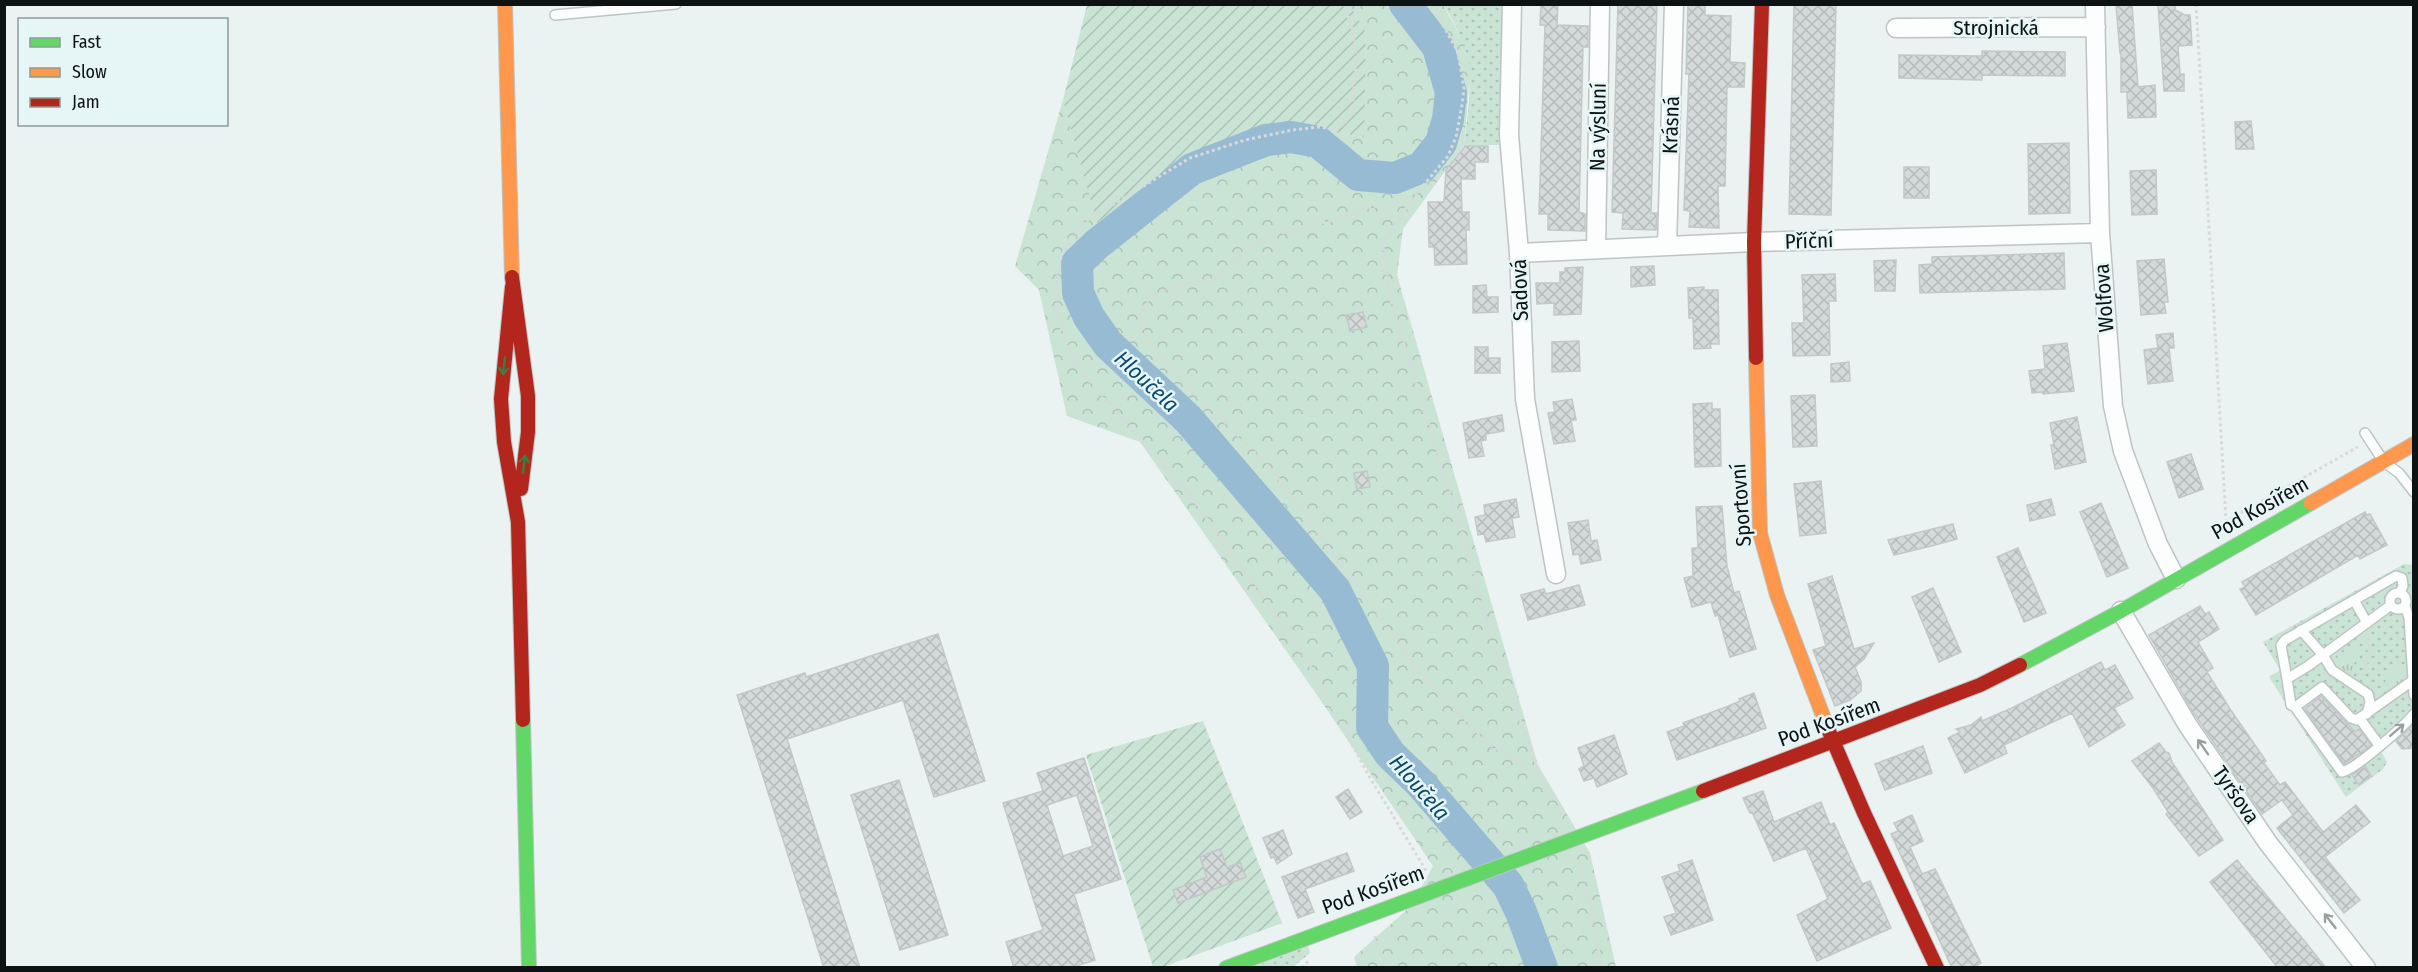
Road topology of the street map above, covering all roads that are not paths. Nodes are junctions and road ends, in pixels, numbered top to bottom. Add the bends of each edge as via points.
1 (505, 4) edge
2 (676, 4) edge
3 (1512, 4) edge
4 (1600, 4) edge
5 (1674, 4) edge
6 (1762, 4) edge
7 (2095, 4) edge
8 (555, 15) dead end
9 (2096, 27) junction
10 (1896, 28) dead end
11 (2100, 233) junction
12 (1754, 242) junction
13 (1667, 246) junction
14 (1596, 249) junction
15 (1519, 253) junction
16 (512, 286) junction
17 (2365, 433) dead end
18 (2414, 444) edge
19 (2384, 462) junction
20 (2414, 492) edge
21 (518, 522) junction
22 (1556, 574) dead end
23 (2176, 579) junction
24 (2400, 593) junction
25 (2354, 600) junction
26 (2391, 605) junction
27 (2404, 606) junction
28 (2121, 611) junction
29 (2367, 623) junction
30 (2301, 630) junction
31 (2323, 655) junction
32 (2287, 679) junction
33 (2412, 681) junction
34 (2368, 694) junction
35 (2414, 695) edge
36 (2387, 699) junction
37 (2295, 707) junction
38 (2414, 714) edge
39 (2363, 717) junction
40 (1833, 743) junction
41 (2379, 745) junction
42 (529, 968) edge
43 (1226, 968) edge
44 (1937, 968) edge
45 (2366, 968) edge

1 - 16 street
2 - 8 lane
3 - 15 street, Sadová via 1509,135
4 - 14 street, Na výsluní
5 - 13 street, Krásná
6 - 12 street, Sportovní
7 - 9 street, Wolfova
9 - 10 street, Strojnická
9 - 11 street, Wolfova
11 - 12 street, Příční
11 - 23 street, Wolfova via 2116,427 2147,515
12 - 13 street, Příční
12 - 40 street, Sportovní via 1760,533 1790,629
13 - 14 street, Příční
14 - 15 street, Příční
15 - 22 street, Sadová via 1525,399
21 -> 16 street via 529,405
16 -> 21 street via 501,399
17 - 19 lane
18 - 19 street, Pod Kosířem
19 - 20 lane
19 - 23 street, Pod Kosířem
21 - 42 street
23 - 28 street, Pod Kosířem
24 - 25 lane via 2402,579 2396,576
24 - 26 lane via 2391,597
24 - 27 lane via 2406,599
25 - 29 lane
25 - 30 lane
26 - 27 lane via 2397,609
26 - 29 lane
27 - 33 lane via 2409,618
28 - 40 street, Pod Kosířem via 1980,685
45 -> 28 street, Tyršova via 2268,843 2187,724
29 - 31 lane
30 - 31 lane
30 - 32 lane via 2281,643
31 - 32 lane
31 - 34 lane via 2332,670
32 - 37 lane
33 - 35 lane
33 - 36 lane
34 - 36 lane
34 - 39 lane via 2370,702
36 - 39 lane
37 - 39 lane via 2322,687 2351,718
37 - 41 lane via 2339,771 2349,769
41 -> 38 lane
39 - 41 lane
40 - 43 street, Pod Kosířem
40 - 44 street, Sportovní

